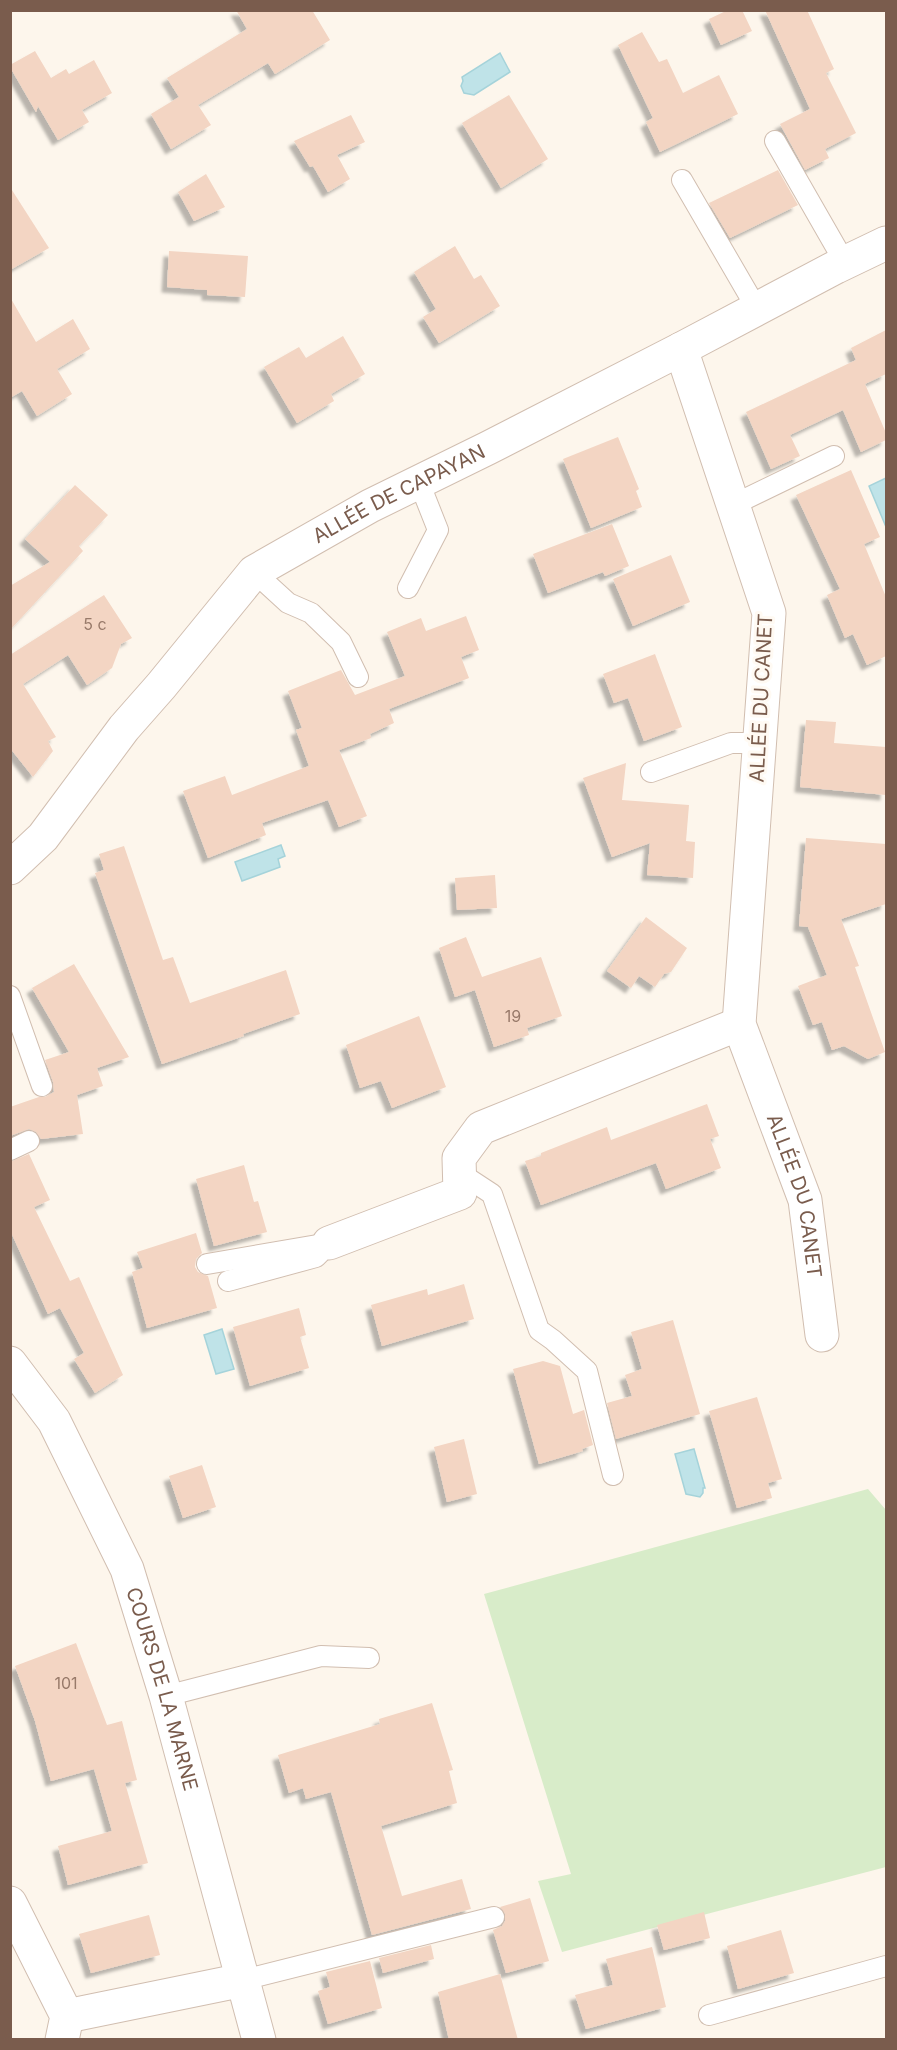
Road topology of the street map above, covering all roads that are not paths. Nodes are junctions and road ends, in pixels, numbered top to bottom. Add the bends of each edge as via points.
1 (775, 141) dead end
2 (682, 180) dead end
3 (886, 243) edge
4 (845, 262) junction
5 (757, 309) junction
6 (681, 349) junction
7 (834, 456) dead end
8 (419, 482) junction
9 (733, 504) junction
10 (254, 572) junction
11 (408, 588) dead end
12 (358, 677) dead end
13 (760, 743) junction
14 (651, 772) dead end
15 (10, 868) edge
16 (10, 996) edge
17 (740, 1024) junction
18 (42, 1086) dead end
19 (29, 1141) dead end
20 (10, 1150) edge
21 (460, 1173) junction
22 (329, 1243) junction
23 (207, 1264) dead end
24 (228, 1281) dead end
25 (822, 1335) dead end
26 (10, 1363) edge
27 (613, 1475) dead end
28 (369, 1658) dead end
29 (166, 1696) junction
30 (10, 1903) edge
31 (494, 1917) dead end
32 (20, 1947) edge
33 (886, 1966) edge
34 (243, 1980) junction
35 (709, 2015) dead end
36 (65, 2028) edge
37 (259, 2040) edge

1 - 4 lane
2 - 5 lane
3 - 4 street, ALLÉE DE CAPAYAN
4 - 5 street, ALLÉE DE CAPAYAN
5 - 6 street, ALLÉE DE CAPAYAN
6 - 8 street, ALLÉE DE CAPAYAN
6 - 9 street, ALLÉE DU CANET
7 - 9 lane
8 - 10 street, ALLÉE DE CAPAYAN
8 - 11 lane via 438,530
9 - 13 street, ALLÉE DU CANET via 769,613
10 - 12 lane via 288,603 311,613 341,642
10 - 15 street, ALLÉE DE CAPAYAN via 124,728 43,837
13 - 14 lane via 731,743
13 - 17 street, ALLÉE DU CANET
16 - 18 lane
17 - 21 street via 481,1128 459,1158
17 - 25 street, ALLÉE DU CANET via 805,1200
19 - 20 lane
21 - 22 street via 460,1193
21 - 27 lane via 492,1194 539,1330 587,1371
22 - 23 lane
22 - 24 lane via 316,1257
26 - 29 street, COURS DE LA MARNE via 54,1420 127,1569
28 - 29 lane via 321,1656
29 - 34 street, COURS DE LA MARNE
30 - 32 street
31 - 34 lane
32 - 36 street
33 - 35 lane
34 - 36 street
34 - 37 street, COURS DE LA MARNE

